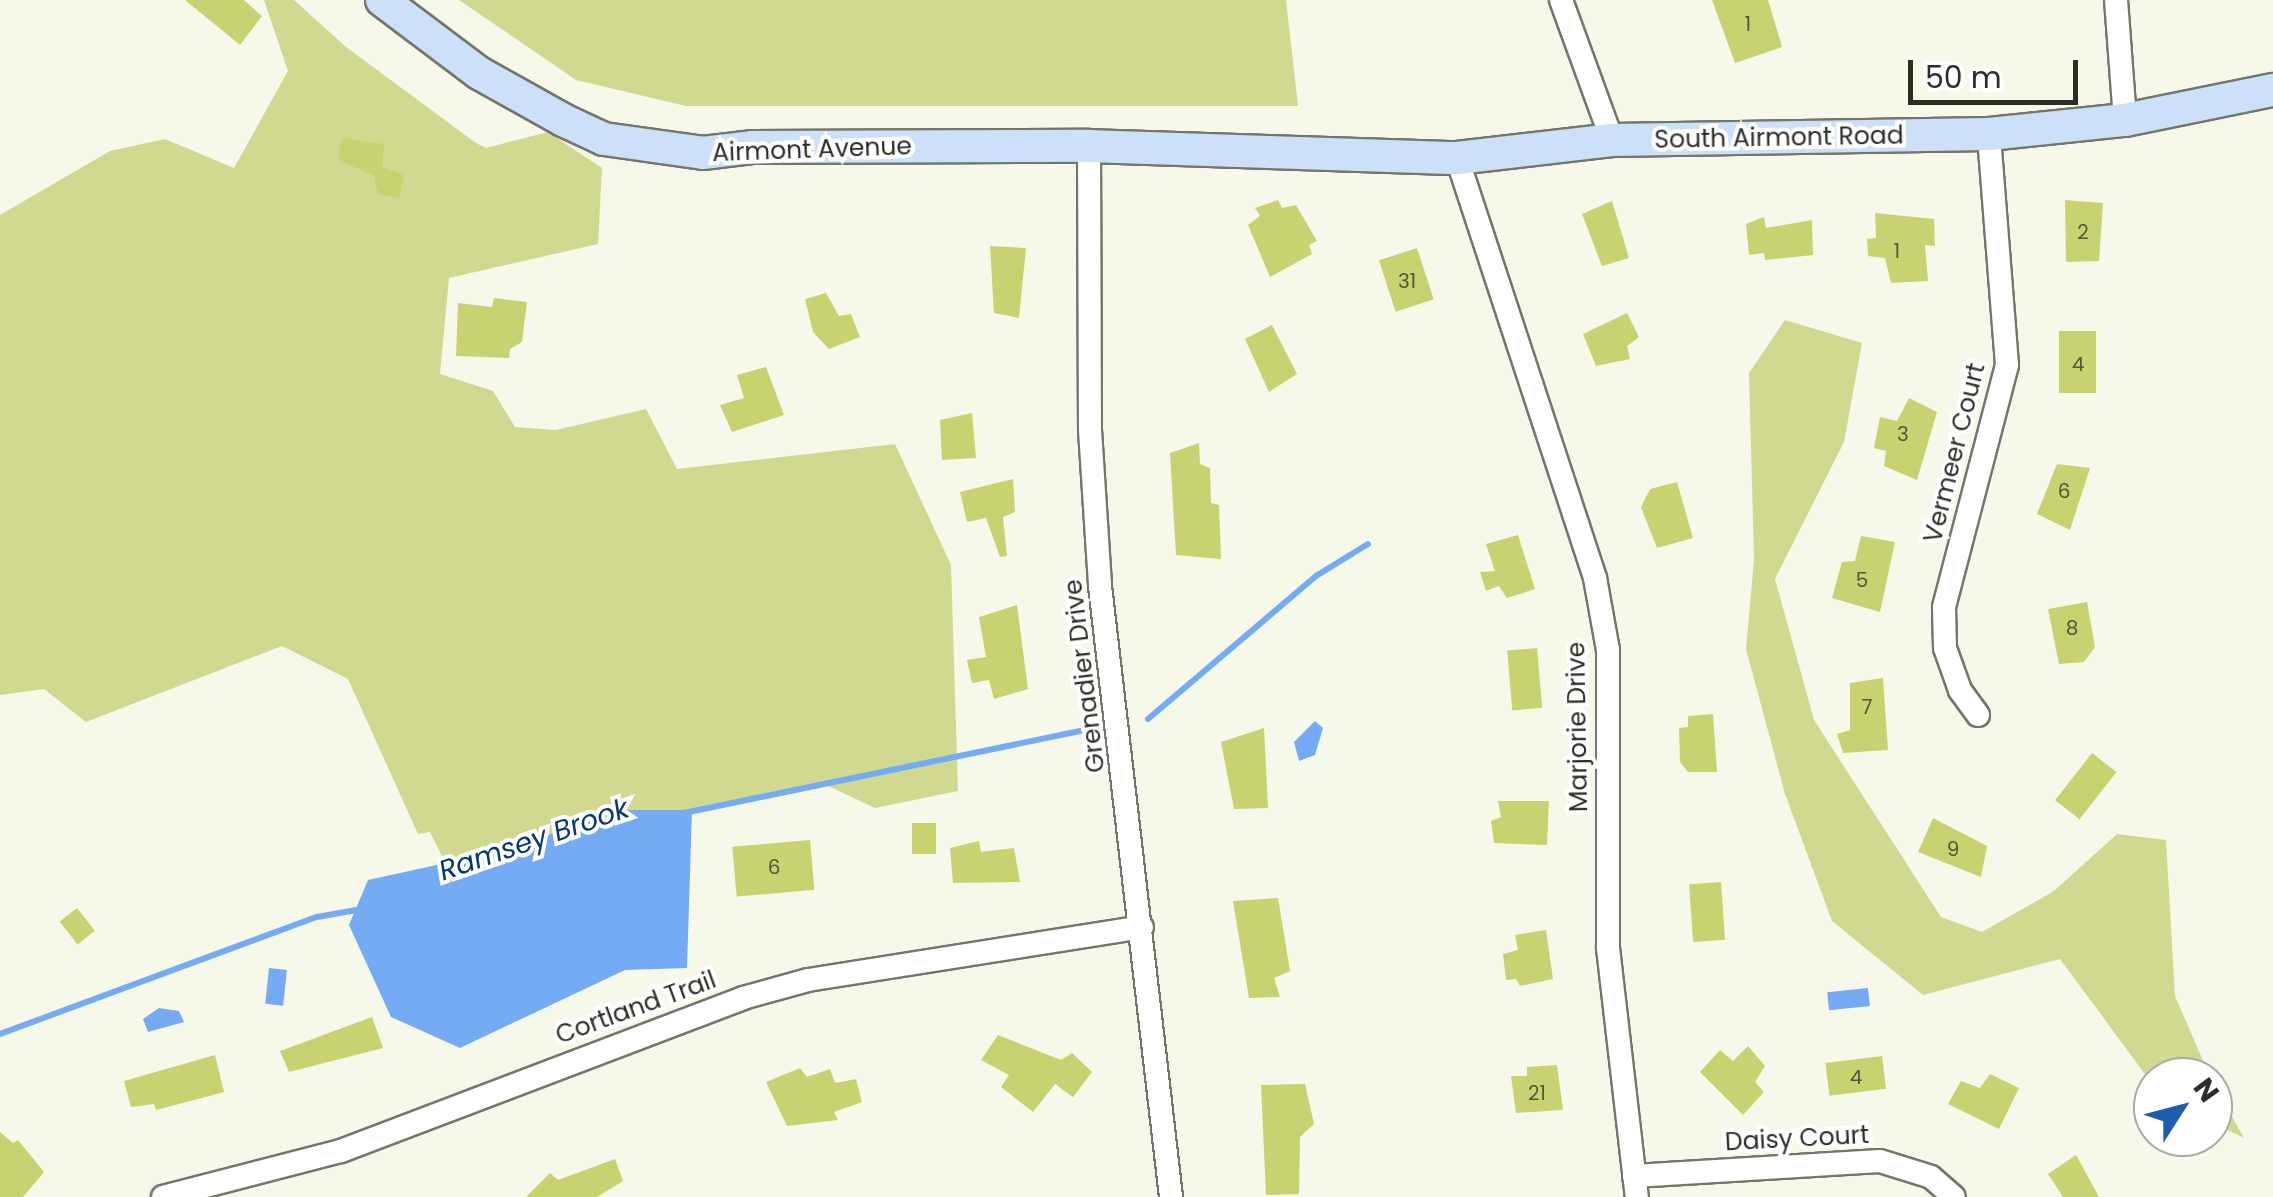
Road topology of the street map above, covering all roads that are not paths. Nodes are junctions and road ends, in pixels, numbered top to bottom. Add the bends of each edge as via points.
1 (382, 0) edge
2 (1561, 0) edge
3 (2116, 0) edge
4 (2273, 90) edge
5 (2125, 120) junction
6 (1989, 134) junction
7 (1612, 140) junction
8 (1089, 146) junction
9 (1284, 149) joint
10 (1456, 158) junction
11 (1978, 715) dead end
12 (1142, 926) junction
13 (1635, 1186) edge
14 (163, 1197) edge
15 (1171, 1197) edge
16 (1954, 1197) edge

1 - 8 street, Airmont Avenue via 479,74 604,138 703,153 752,147
2 - 7 street
3 - 5 street
4 - 5 street, South Airmont Road
5 - 6 street, South Airmont Road
6 - 7 street, South Airmont Road
6 - 11 street, Vermeer Court via 2007,365 1944,607 1945,648 1960,690
7 - 10 street, South Airmont Road
8 - 9 street, Airmont Avenue
8 - 12 street, Grenadier Drive via 1090,430 1100,586
9 - 10 street, South Airmont Road
10 - 13 street, Marjorie Drive via 1595,578 1608,650 1608,948
12 - 14 street, Cortland Trail via 808,980 743,998 341,1151
12 - 15 street, Grenadier Drive
13 - 16 street, Daisy Court via 1880,1161 1931,1177

